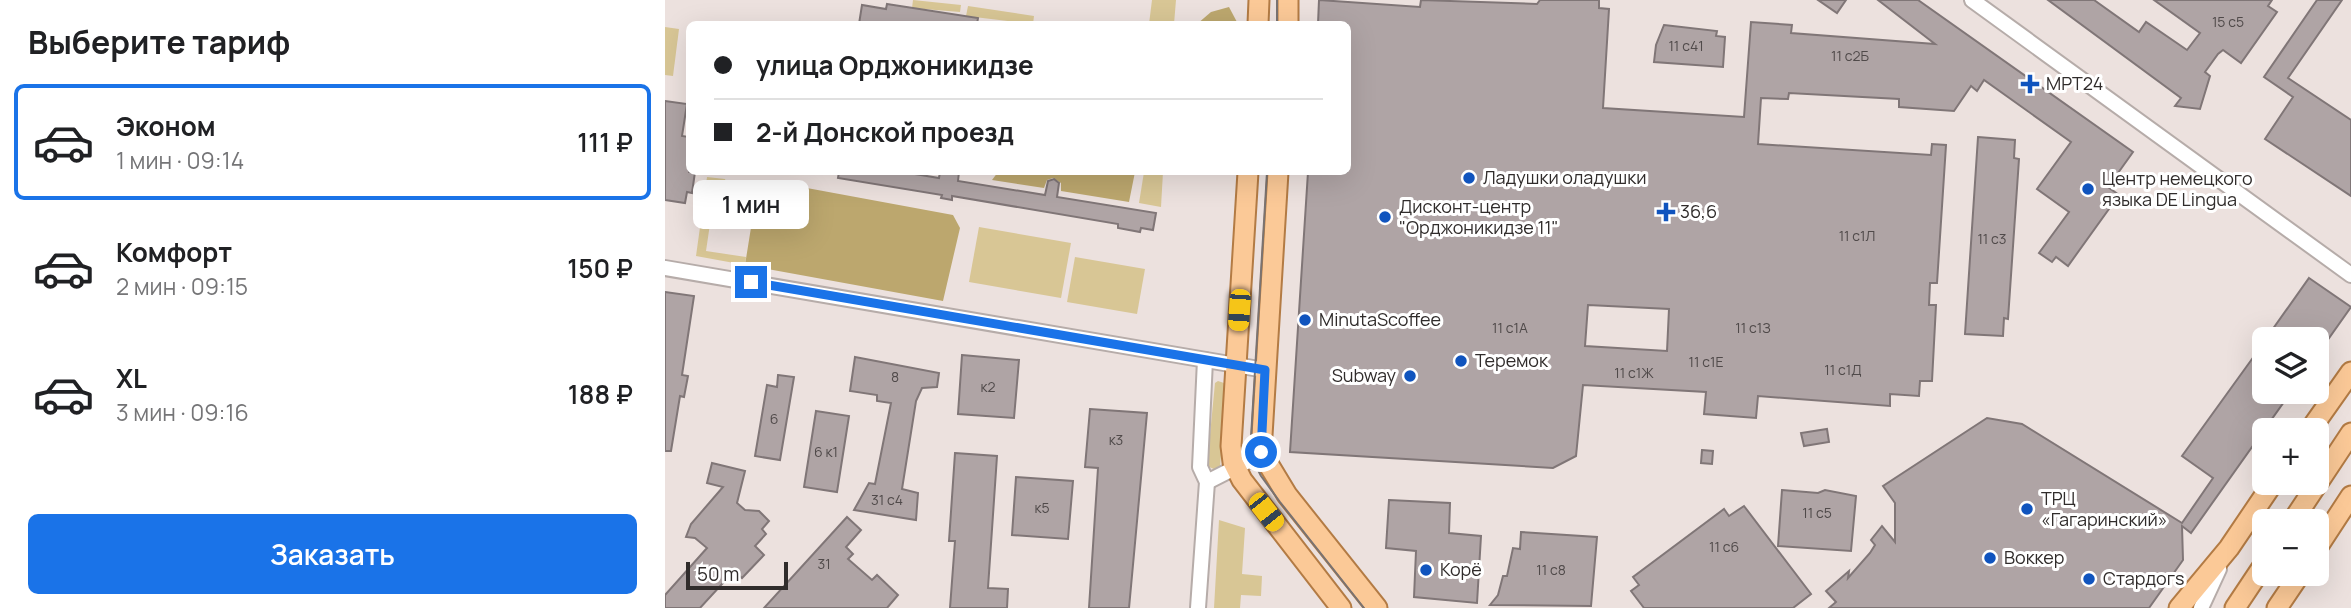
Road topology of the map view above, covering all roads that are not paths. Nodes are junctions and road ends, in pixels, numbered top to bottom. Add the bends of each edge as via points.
1 (1259, 0) edge
2 (1288, 0) edge
3 (1972, 0) edge
4 (1258, 21) edge
5 (1288, 21) edge
6 (1248, 175) edge
7 (1278, 175) edge
8 (665, 268) edge
9 (2351, 275) edge
10 (1205, 360) junction
11 (1235, 366) junction
12 (1265, 370) junction
13 (2351, 372) edge
14 (2318, 418) edge
15 (2351, 433) edge
16 (1262, 454) junction
17 (1235, 468) junction
18 (1207, 482) junction
19 (2265, 495) edge
20 (2351, 496) edge
21 (2301, 509) edge
22 (2329, 530) edge
23 (2229, 548) junction
24 (2252, 582) edge
25 (2292, 586) edge
26 (1198, 608) edge
27 (1341, 608) edge
28 (1377, 608) edge
29 (2179, 608) edge
30 (2200, 608) edge
31 (2235, 608) edge
32 (2277, 608) edge

1 - 4 main road
2 - 5 main road
3 - 9 street
6 - 11 main road
7 - 12 main road
8 - 10 street
10 - 11 street
10 - 18 street via 1200,467
11 - 12 street
11 - 17 main road via 1231,446
12 - 16 main road
13 - 14 main road
15 - 21 main road
16 - 17 street
16 - 28 main road via 1287,495
17 - 18 street
17 - 27 main road
18 - 26 street
19 - 23 main road
20 - 22 main road
23 - 29 main road
23 - 30 street
24 - 31 main road
25 - 32 main road

